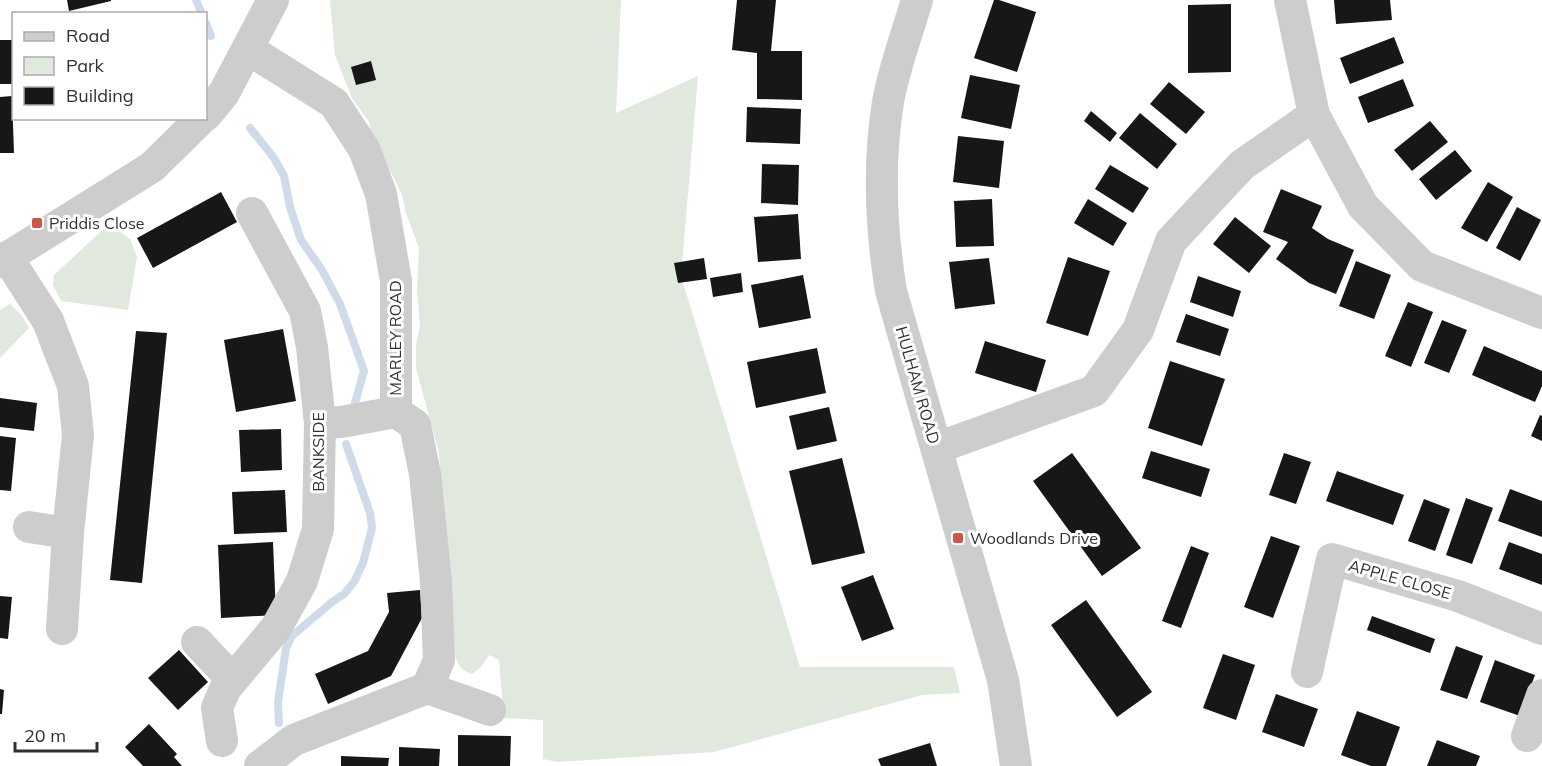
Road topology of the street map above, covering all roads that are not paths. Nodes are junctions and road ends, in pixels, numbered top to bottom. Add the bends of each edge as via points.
1 (273, 0) edge
2 (917, 0) edge
3 (1290, 0) edge
4 (248, 49) junction
5 (207, 113) edge
6 (1314, 114) junction
7 (201, 120) edge
8 (252, 213) dead end
9 (3, 259) edge
10 (1542, 313) edge
11 (396, 412) junction
12 (320, 423) junction
13 (937, 448) junction
14 (29, 527) dead end
15 (69, 532) junction
16 (62, 629) dead end
17 (1542, 629) edge
18 (197, 642) dead end
19 (1307, 672) dead end
20 (232, 679) junction
21 (427, 688) junction
22 (1542, 695) edge
23 (490, 710) dead end
24 (1527, 736) dead end
25 (222, 741) dead end
26 (260, 766) edge
27 (1016, 766) edge

1 - 4 street
2 - 13 street, HULHAM ROAD via 888,101 881,173 885,258 891,291
3 - 6 street
4 - 5 street via 224,93
4 - 11 street, MARLEY ROAD via 334,103 364,149 381,194 396,281
6 - 10 street via 1363,206 1422,266
6 - 13 street via 1242,165 1171,241 1138,330 1094,391
7 - 9 street via 152,167
8 - 12 street, BANKSIDE via 305,311
9 - 15 street via 48,321 73,386 78,435
11 - 12 street
11 - 21 street, MARLEY ROAD via 415,425 425,474 439,660
12 - 20 street, BANKSIDE via 318,529 302,581 276,628
13 - 27 street, HULHAM ROAD via 1003,680
14 - 15 street
15 - 16 street
17 - 19 street, APPLE CLOSE via 1458,596 1332,559
18 - 20 street
20 - 25 street, BANKSIDE via 217,708
21 - 23 street
21 - 26 street via 294,740
22 - 24 street

